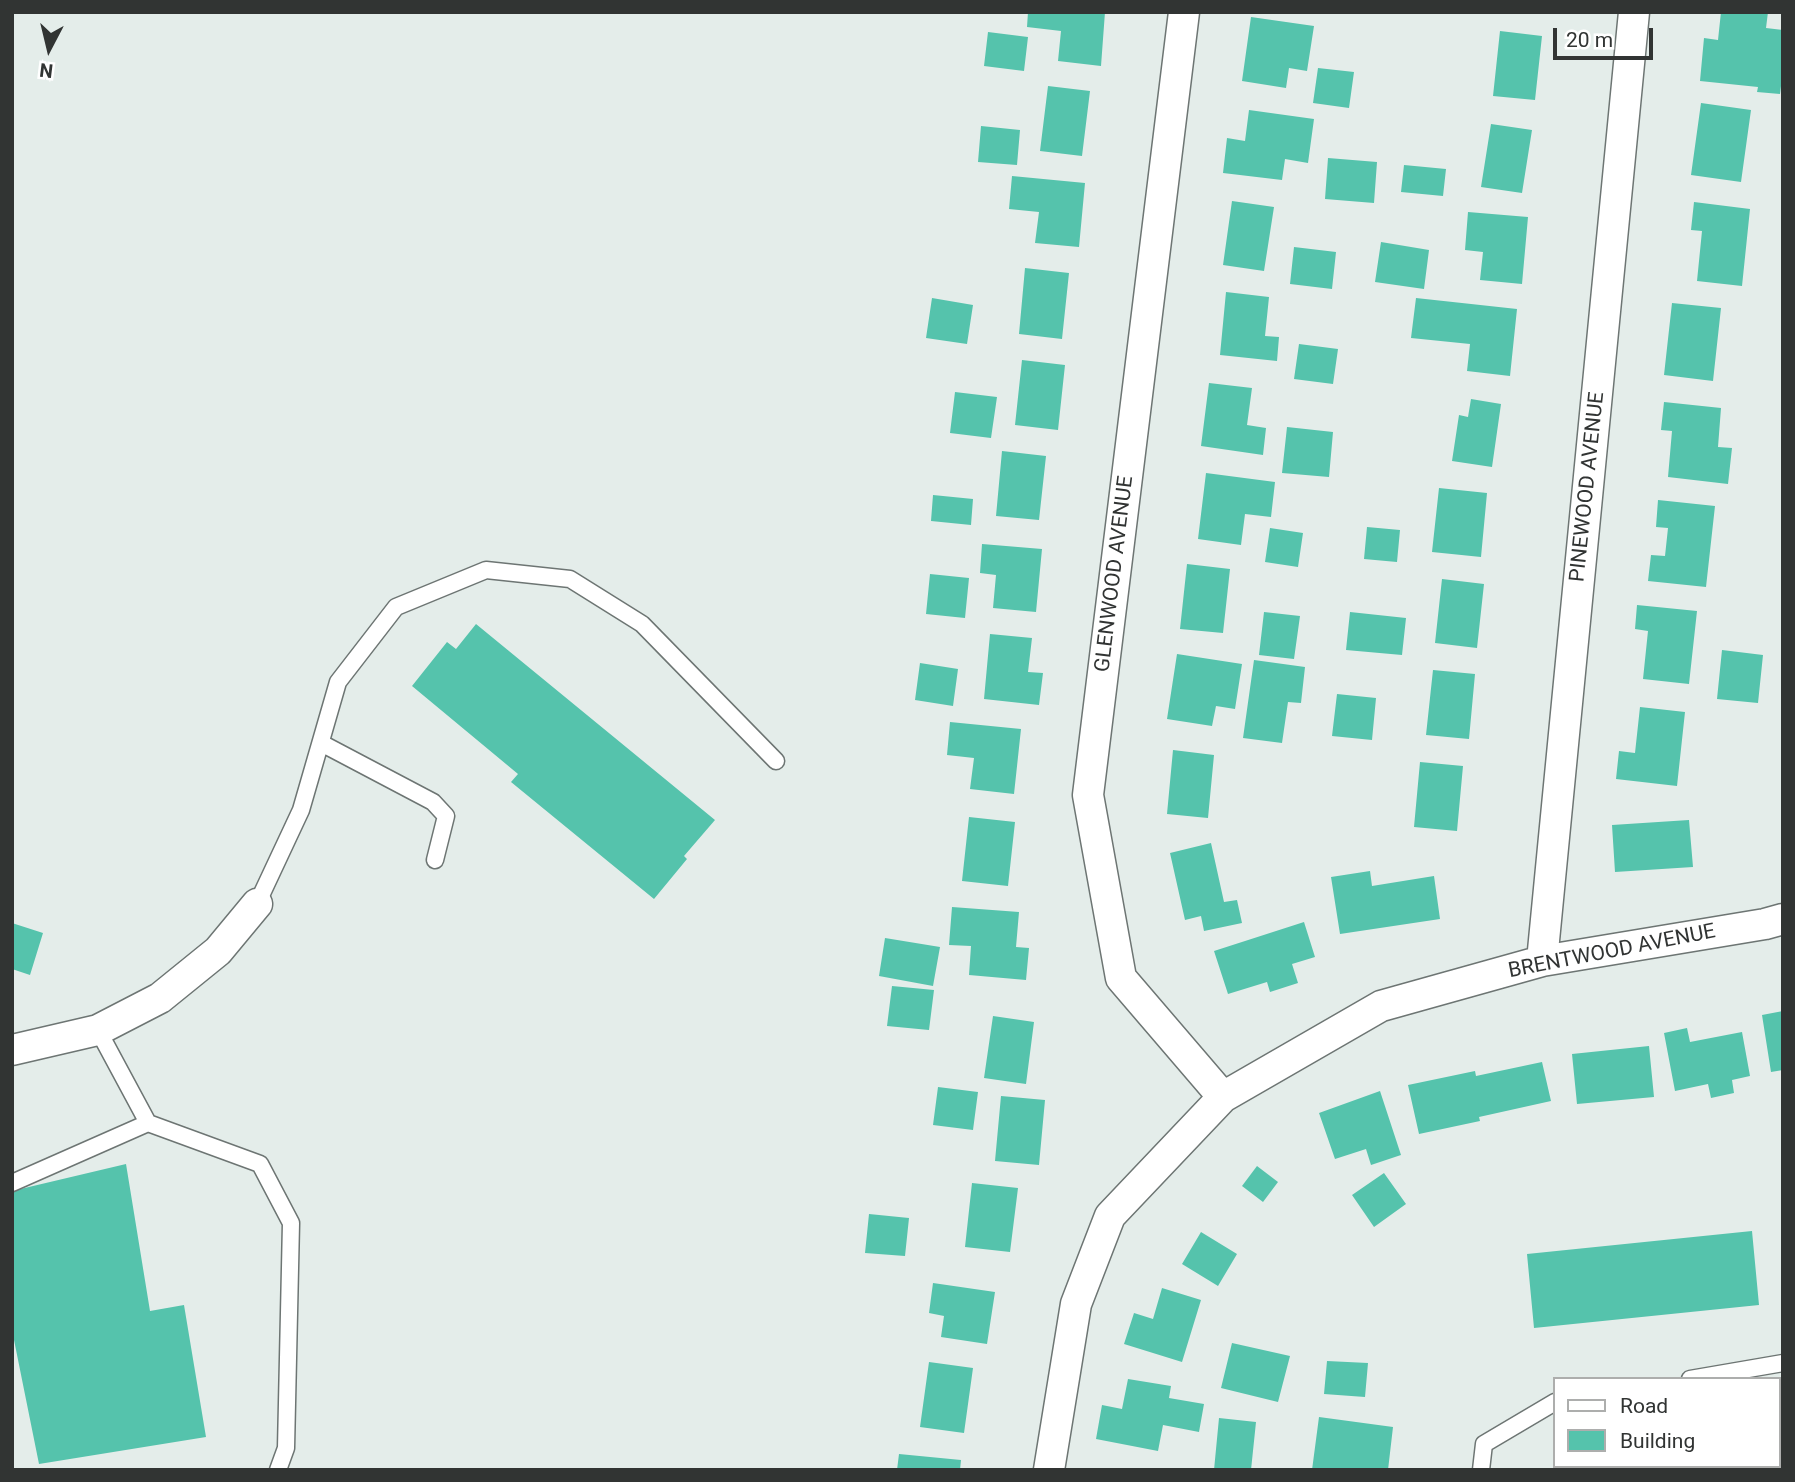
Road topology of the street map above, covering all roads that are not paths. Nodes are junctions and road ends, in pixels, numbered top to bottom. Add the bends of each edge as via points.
1 (1184, 12) edge
2 (1634, 12) edge
3 (321, 743) junction
4 (776, 761) dead end
5 (435, 860) dead end
6 (257, 904) joint
7 (1783, 919) edge
8 (1542, 961) junction
9 (98, 1030) junction
10 (12, 1050) edge
11 (1223, 1097) junction
12 (148, 1123) junction
13 (12, 1183) edge
14 (1783, 1363) edge
15 (1702, 1377) edge
16 (1554, 1403) edge
17 (278, 1470) edge
18 (1049, 1470) edge
19 (1481, 1470) edge

1 - 11 street, GLENWOOD AVENUE via 1088,795 1121,978
2 - 8 street, PINEWOOD AVENUE
3 - 4 lane via 338,682 396,607 486,570 570,579 642,624
3 - 5 lane via 433,802 446,816
3 - 6 lane via 302,810
6 - 9 street via 218,951 160,998
7 - 8 street, BRENTWOOD AVENUE
8 - 11 street, BRENTWOOD AVENUE via 1381,1006
9 - 10 street
9 - 12 lane
11 - 18 street, BRENTWOOD AVENUE via 1110,1216 1076,1304
12 - 13 lane
12 - 17 lane via 260,1164 291,1223 286,1448
14 - 15 lane
16 - 19 lane via 1484,1444

